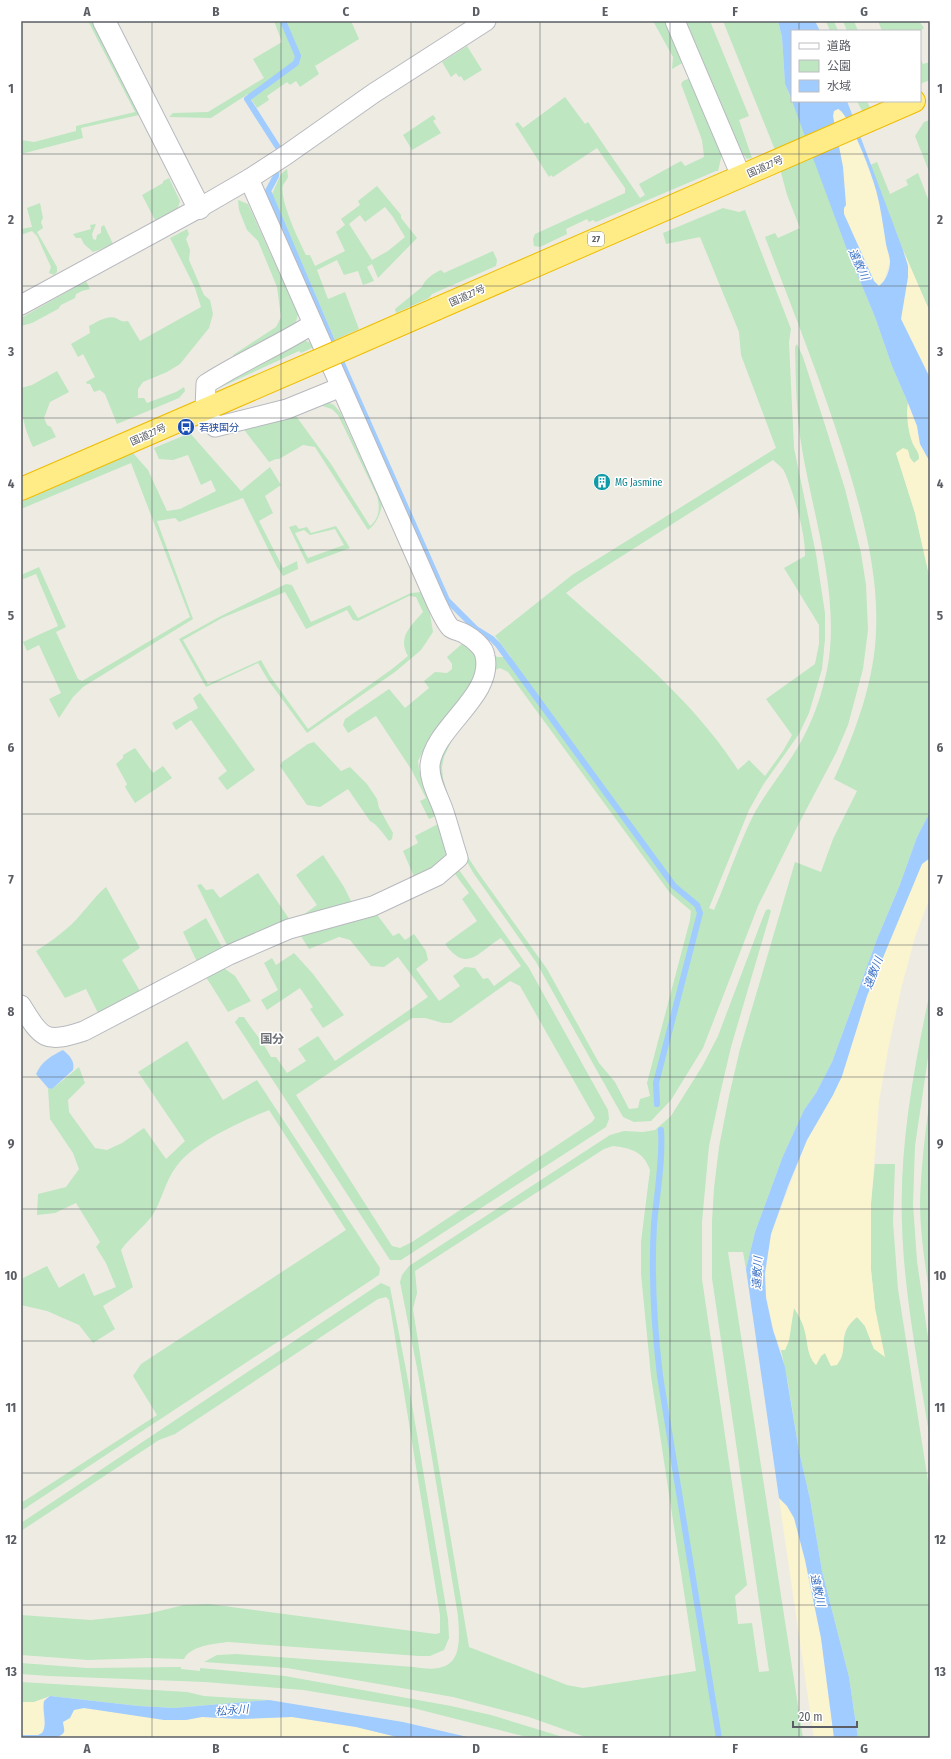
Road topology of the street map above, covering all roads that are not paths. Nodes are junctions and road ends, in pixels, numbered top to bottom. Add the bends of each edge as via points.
1 (104, 21) edge
2 (486, 21) edge
3 (675, 21) edge
4 (899, 106) edge
5 (749, 173) junction
6 (249, 179) junction
7 (199, 208) junction
8 (21, 305) edge
9 (313, 324) junction
10 (341, 387) junction
11 (205, 409) junction
12 (21, 489) edge
13 (21, 1006) edge

1 - 7 street
2 - 6 street via 374,93
3 - 5 street
4 - 5 highway, 国道27号 / 27
5 - 11 highway, 国道27号 / 27, bridge
6 - 7 street
6 - 9 street
7 - 8 street
9 - 10 street
9 - 11 street via 206,384
10 - 11 street via 287,409 215,427
10 - 13 street via 436,602 451,628 465,634 479,645 485,654 483,679 440,742 430,766 432,780 458,858 437,876 373,906 290,929 229,955 84,1031 64,1038 49,1038 41,1034
11 - 12 highway, 国道27号 / 27

